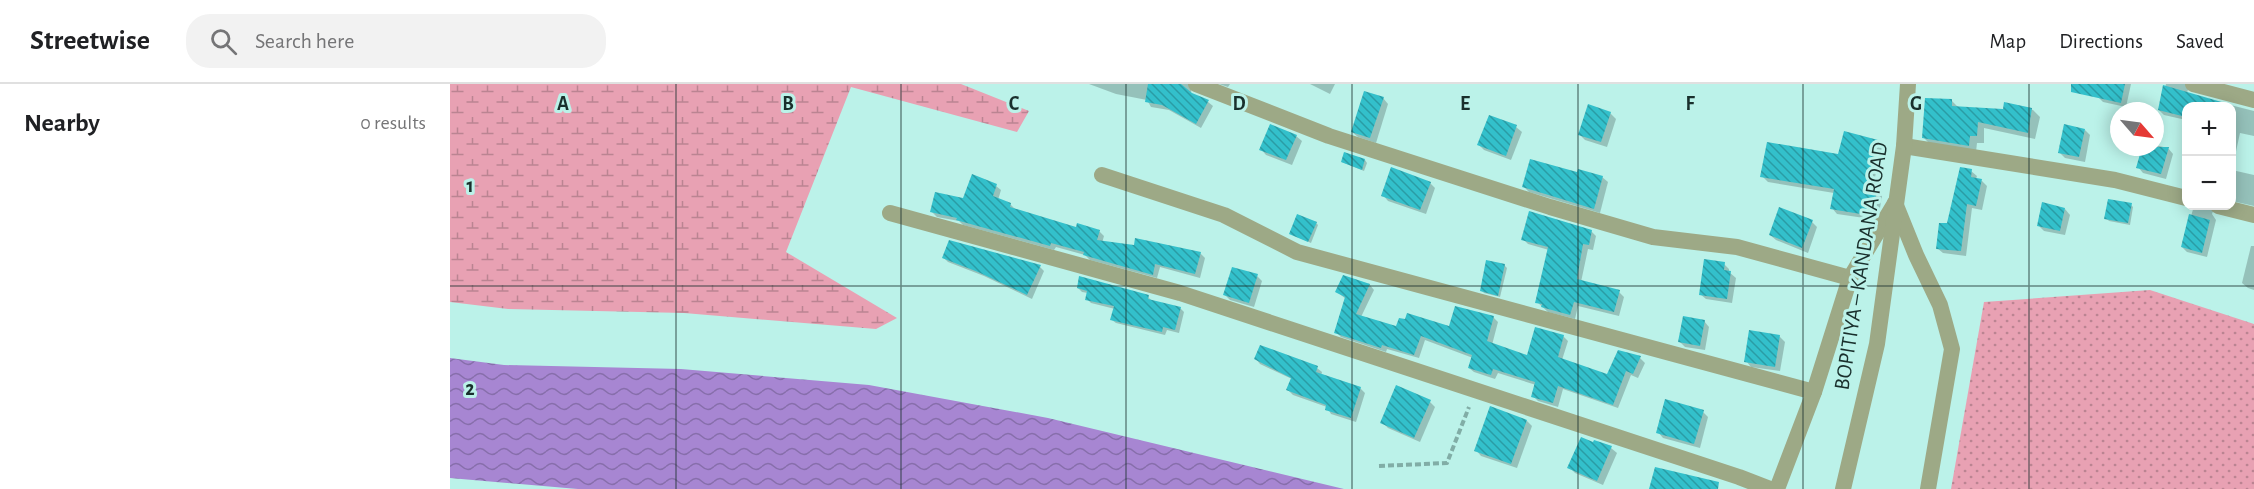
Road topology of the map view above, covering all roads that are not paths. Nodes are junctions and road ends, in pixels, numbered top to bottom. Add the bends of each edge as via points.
1 (1196, 84) edge
2 (1908, 84) edge
3 (2193, 84) edge
4 (2254, 100) edge
5 (1904, 146) junction
6 (1102, 175) dead end
7 (2182, 197) edge
8 (1896, 203) junction
9 (2234, 210) edge
10 (890, 213) dead end
11 (2254, 215) edge
12 (1850, 278) junction
13 (1814, 392) junction
14 (1770, 489) edge
15 (1777, 489) edge
16 (1843, 489) edge
17 (1928, 489) edge

1 - 12 street via 1329,136 1550,207 1653,237 1737,247
2 - 5 street, BOPITIYA – KANDANA ROAD
3 - 4 street
5 - 7 street via 2115,180
5 - 8 street, BOPITIYA – KANDANA ROAD
6 - 13 street via 1224,215 1297,252
8 - 12 street
8 - 16 street, BOPITIYA – KANDANA ROAD via 1877,344
8 - 17 street via 1940,305 1952,349
9 - 11 street
10 - 14 street via 1180,293
12 - 13 street
13 - 15 street

